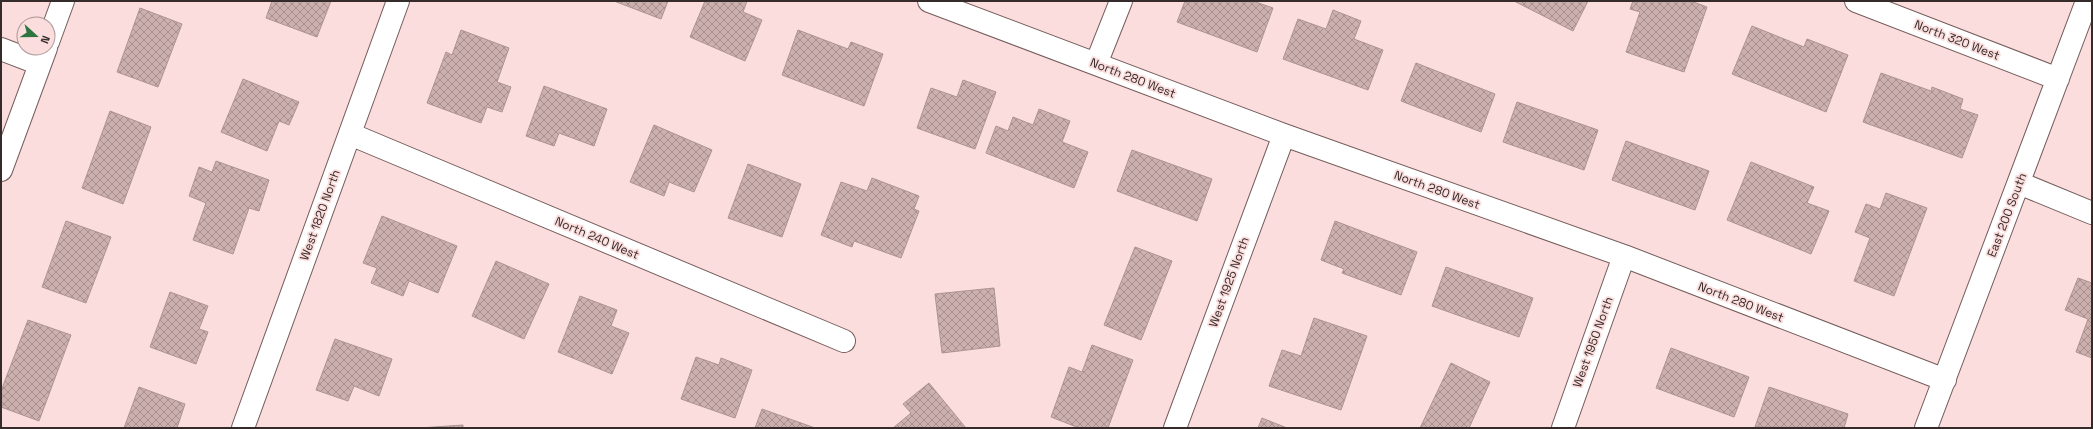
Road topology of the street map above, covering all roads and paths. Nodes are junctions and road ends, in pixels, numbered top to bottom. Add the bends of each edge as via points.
1 (63, 1) edge
2 (398, 1) edge
3 (929, 1) edge
4 (1121, 1) edge
5 (1856, 1) edge
6 (2087, 1) edge
7 (56, 20) edge
8 (1, 49) edge
9 (16, 52) edge
10 (43, 56) edge
11 (1096, 64) junction
12 (2058, 78) junction
13 (350, 134) junction
14 (1284, 135) junction
15 (1, 170) edge
16 (2019, 183) junction
17 (2092, 213) edge
18 (1624, 256) junction
19 (844, 341) dead end
20 (1945, 380) junction
21 (243, 428) edge
22 (1175, 428) edge
23 (1563, 428) edge
24 (1926, 428) edge

1 - 7 street
2 - 13 street, West 1820 North
3 - 11 street, North 280 West
4 - 11 street
5 - 12 street, North 320 West
6 - 12 street, East 200 South
8 - 9 street
10 - 15 street
11 - 14 street, North 280 West
12 - 16 street, East 200 South
13 - 19 street, North 240 West
13 - 21 street, West 1820 North
14 - 18 street, North 280 West
14 - 22 street, West 1925 North
16 - 17 street
16 - 20 street, East 200 South
18 - 20 street, North 280 West
18 - 23 street, West 1950 North
20 - 24 street, East 200 South

